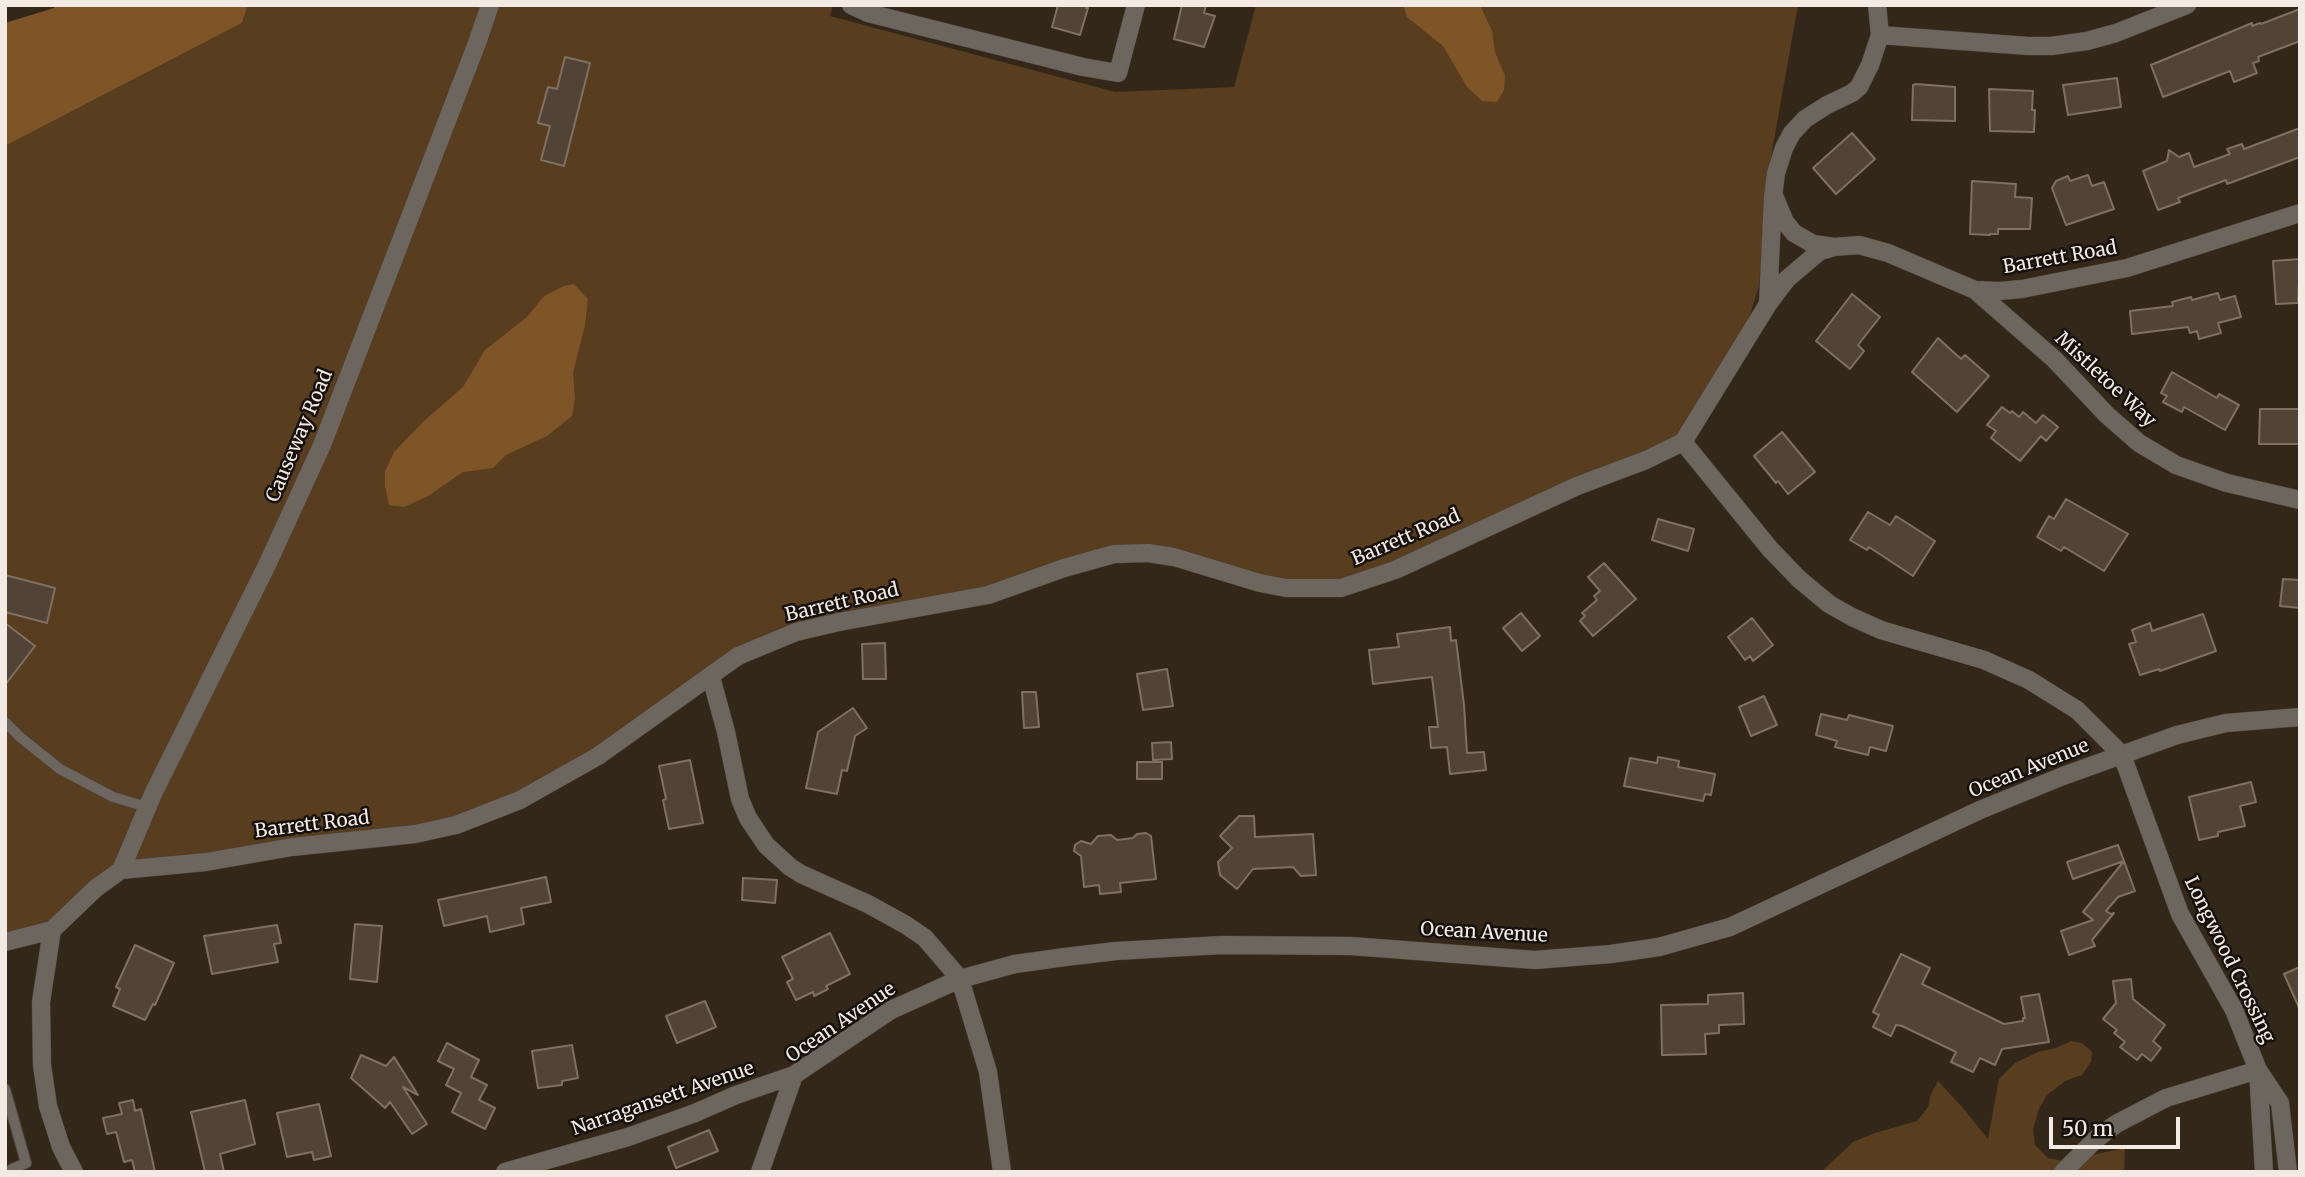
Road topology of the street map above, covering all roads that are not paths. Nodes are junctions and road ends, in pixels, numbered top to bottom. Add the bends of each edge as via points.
1 (490, 5) edge
2 (851, 5) edge
3 (1136, 5) edge
4 (1877, 5) edge
5 (2187, 5) edge
6 (1880, 36) junction
7 (1774, 192) junction
8 (2300, 213) edge
9 (1835, 247) junction
10 (1975, 290) junction
11 (1768, 304) junction
12 (1683, 442) junction
13 (2300, 500) edge
14 (710, 677) junction
15 (2300, 717) edge
16 (5, 722) edge
17 (2122, 755) junction
18 (147, 807) junction
19 (121, 870) junction
20 (52, 930) junction
21 (5, 942) edge
22 (960, 979) junction
23 (2258, 1070) junction
24 (794, 1075) junction
25 (5, 1089) edge
26 (13, 1172) edge
27 (74, 1172) edge
28 (505, 1172) edge
29 (760, 1172) edge
30 (1002, 1172) edge
31 (2063, 1172) edge
32 (2264, 1172) edge
33 (2288, 1172) edge

1 - 18 street, Causeway Road via 322,445
2 - 3 street via 1118,73
4 - 6 street
5 - 6 street via 2116,33 2051,46
6 - 7 street via 1859,87 1805,119 1792,133 1776,173
7 - 9 street, Barrett Road via 1794,233 1813,244
7 - 11 street
8 - 10 street, Barrett Road via 2127,268 2022,289
9 - 10 street, Barrett Road via 1859,246 1888,253
9 - 11 street via 1809,259
10 - 13 street, Mistletoe Way via 2139,443 2176,465
11 - 12 street
12 - 14 street, Barrett Road via 1395,570 1341,588 1286,588 1174,557 1114,554 988,595 796,632 738,656
12 - 17 street, Longwood Crossing via 1770,549 1829,604 1881,629 1984,660 2029,680 2077,710
14 - 19 street, Barrett Road via 598,756 520,800 456,825
14 - 22 street via 740,799 766,845 789,867 868,904 925,938
15 - 17 street, Ocean Avenue via 2226,723
16 - 18 lane via 60,769 113,797
17 - 22 street, Ocean Avenue via 1980,810 1730,926 1659,947 1535,960 1352,946 1222,945 1065,957
17 - 23 street, Longwood Crossing via 2180,914 2234,1010
18 - 19 street, Causeway Road
19 - 20 street
20 - 21 street
20 - 27 street via 41,1002 42,1065 48,1106
22 - 24 street, Ocean Avenue via 891,1010
22 - 30 street via 988,1072
23 - 31 street via 2166,1098 2116,1124
23 - 32 street
23 - 33 street via 2280,1102
24 - 28 street, Narragansett Avenue via 628,1137
24 - 29 street, Ocean Avenue
25 - 26 lane via 26,1163

